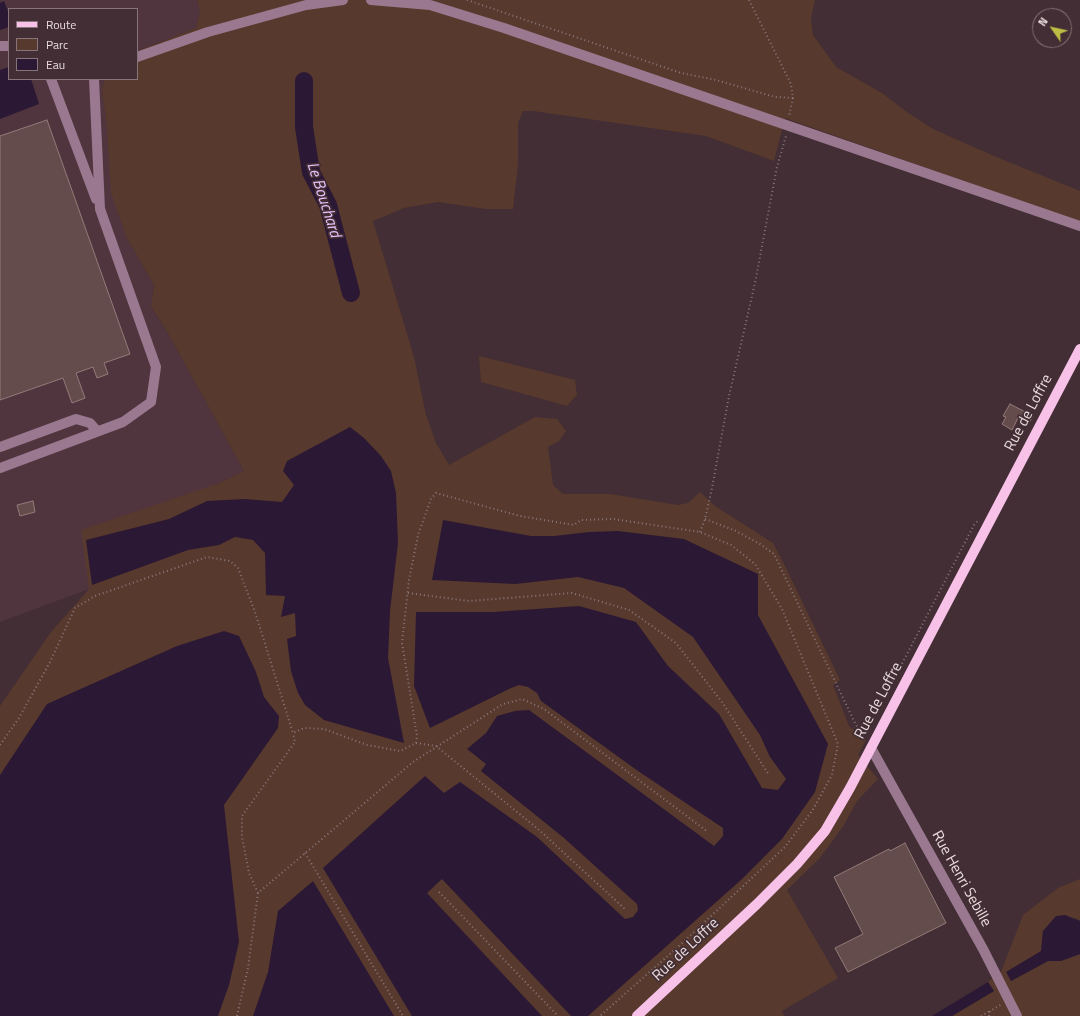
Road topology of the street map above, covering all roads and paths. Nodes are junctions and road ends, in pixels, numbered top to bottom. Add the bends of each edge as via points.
1 (343, 0) edge
2 (371, 0) edge
3 (467, 0) edge
4 (749, 0) edge
5 (138, 57) edge
6 (51, 80) edge
7 (94, 80) edge
8 (793, 98) junction
9 (789, 127) junction
10 (100, 209) junction
11 (1080, 226) edge
12 (1080, 349) edge
13 (97, 432) junction
14 (0, 447) edge
15 (0, 468) edge
16 (705, 520) junction
17 (974, 525) dead end
18 (700, 532) junction
19 (408, 593) junction
20 (891, 686) dead end
21 (871, 724) dead end
22 (293, 733) junction
23 (416, 743) junction
24 (0, 744) edge
25 (436, 746) junction
26 (874, 752) junction
27 (769, 775) dead end
28 (708, 832) dead end
29 (305, 853) junction
30 (439, 892) dead end
31 (258, 893) junction
32 (626, 909) dead end
33 (1009, 1000) junction
34 (990, 1011) junction
35 (237, 1016) edge
36 (403, 1016) edge
37 (558, 1016) edge
38 (600, 1016) edge
39 (636, 1016) edge
40 (981, 1016) edge
41 (989, 1016) edge
42 (1017, 1016) edge

1 - 5 lane via 306,5 208,32
2 - 9 lane via 430,5
3 - 8 path via 681,73 776,97
4 - 8 path via 788,76
6 - 10 lane
7 - 10 lane
8 - 9 path
9 - 11 lane
9 - 16 path via 778,167
10 - 13 lane via 156,367 151,402 123,422
12 - 26 main road, Rue de Loffre
13 - 14 lane via 90,423 76,419
13 - 15 lane
16 - 18 path
16 - 21 path via 736,531 774,554 851,716 863,732 868,730
17 - 20 path
18 - 19 path via 613,519 581,520 574,525 520,516 436,493 431,499 418,535
18 - 38 path via 731,545 755,564 782,609 838,744 832,775 812,811 785,847
19 - 23 path via 402,643
19 - 27 path via 469,601 572,593 629,610 676,643 722,702
22 - 23 path via 304,728 324,729 367,745 400,751
22 - 24 path via 255,612 238,568 230,561 207,557 95,596 75,608 50,662 19,718
22 - 31 path via 295,742 242,816 242,837 249,873
23 - 25 path
25 - 28 path via 503,704 522,699 544,710
25 - 29 path via 413,762
25 - 32 path via 538,829
26 - 33 lane, Rue Henri Sebille
26 - 39 main road, Rue de Loffre via 830,824 809,850 757,904
29 - 31 path
29 - 36 path
30 - 37 path
31 - 35 path via 248,968
33 - 34 path
33 - 42 lane, Rue Henri Sebille
34 - 40 path
34 - 41 path

